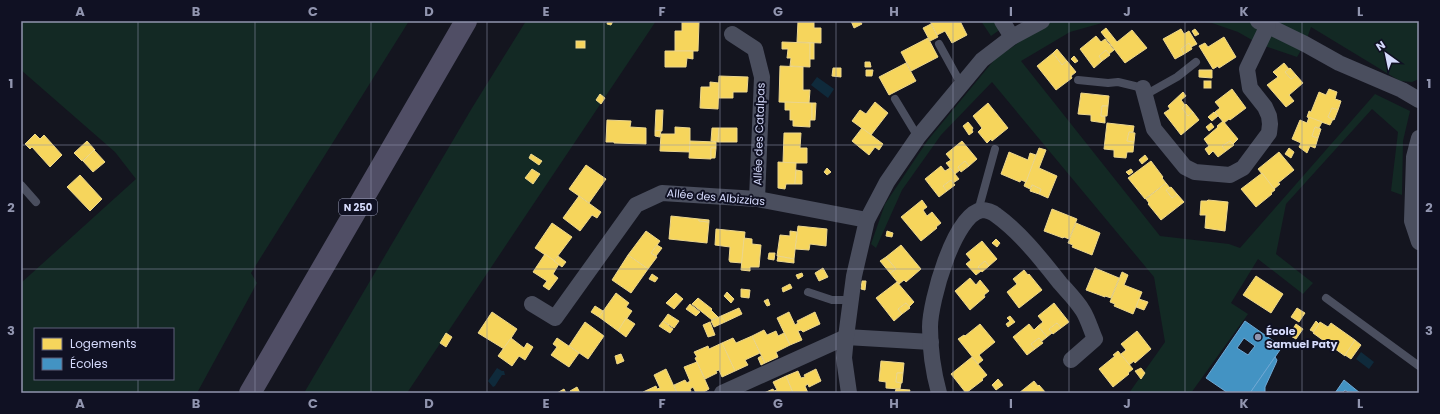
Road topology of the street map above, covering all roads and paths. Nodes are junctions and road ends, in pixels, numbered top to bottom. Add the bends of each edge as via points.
1 (466, 21) edge
2 (1002, 21) edge
3 (1042, 21) edge
4 (1269, 24) edge
5 (732, 34) dead end
6 (1012, 37) junction
7 (939, 44) dead end
8 (1196, 62) dead end
9 (1078, 80) dead end
10 (961, 84) junction
11 (1144, 92) junction
12 (895, 99) dead end
13 (1419, 100) edge
14 (918, 137) junction
15 (1419, 138) edge
16 (995, 149) dead end
17 (21, 185) edge
18 (757, 199) junction
19 (36, 202) dead end
20 (978, 211) junction
21 (867, 220) junction
22 (1419, 242) edge
23 (808, 292) dead end
24 (1326, 298) dead end
25 (850, 300) junction
26 (532, 304) dead end
27 (846, 337) junction
28 (931, 342) junction
29 (1071, 360) dead end
30 (1419, 366) edge
31 (732, 391) edge
32 (250, 393) edge
33 (850, 393) edge
34 (939, 393) edge

1 - 32 main road, N 250
2 - 6 street
3 - 6 street
4 - 11 street via 1247,69 1250,88 1269,116 1269,133 1243,168 1237,172 1230,175 1195,172 1185,167 1154,129
4 - 13 street via 1339,63
5 - 18 street, Allée des Catalpas via 755,49 762,77
6 - 10 street via 982,60
7 - 10 lane
8 - 11 lane via 1177,77
9 - 11 lane via 1118,82
10 - 14 street
12 - 14 lane
14 - 21 street via 887,182
15 - 22 street via 1414,157 1412,221
16 - 20 lane
17 - 19 lane
18 - 21 street, Allée des Albizzias
18 - 26 street, Allée des Albizzias via 662,193 636,205 555,318
20 - 28 street via 966,220 958,232 945,261 930,325
20 - 29 street via 984,210 995,214 1027,243 1084,312 1095,339
21 - 25 street
23 - 25 lane via 832,300
24 - 30 lane
25 - 27 street
27 - 28 street
27 - 31 street
27 - 33 street via 844,358
28 - 34 street via 931,360

